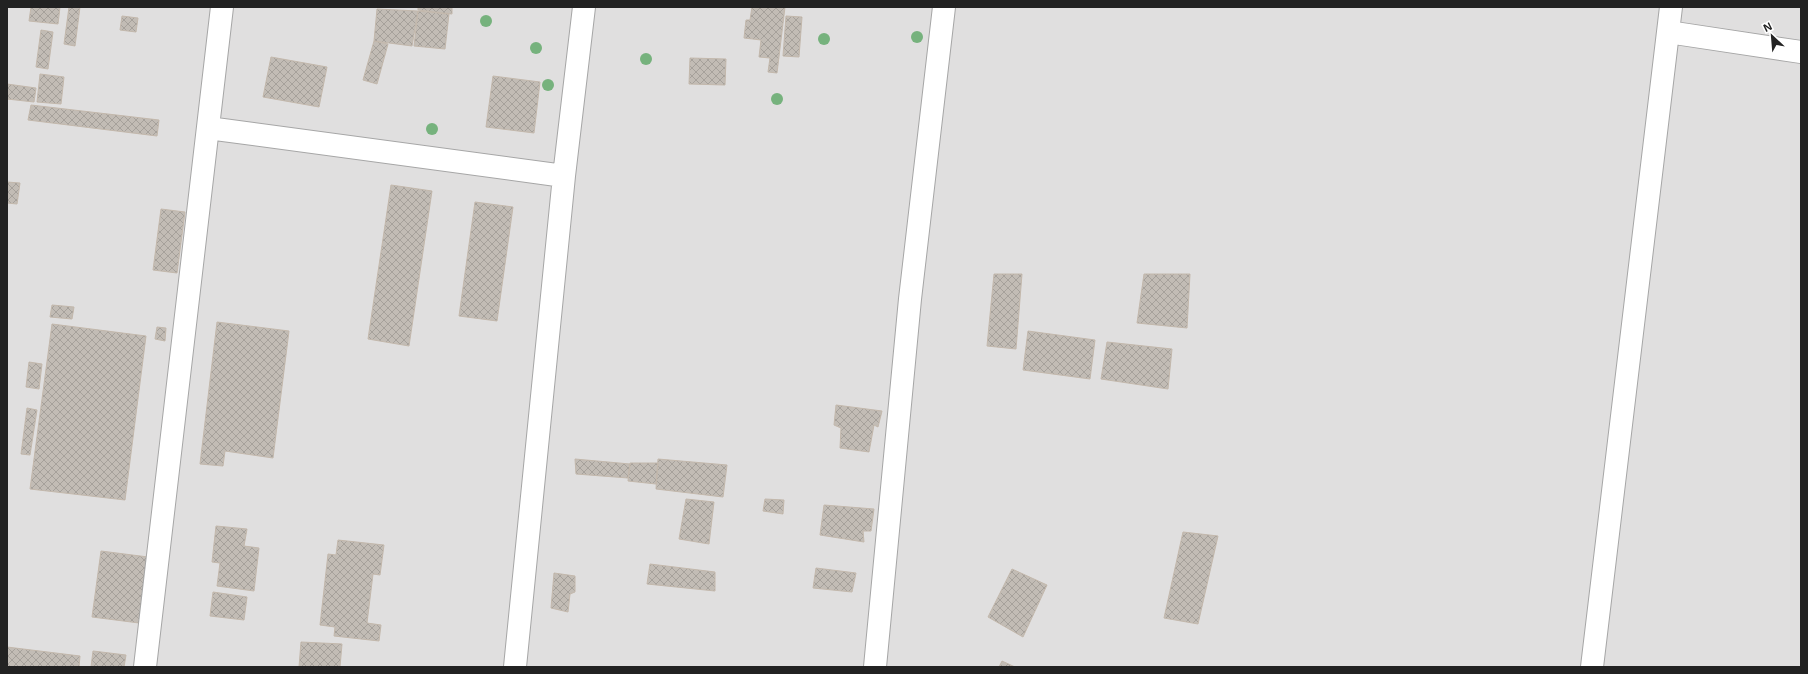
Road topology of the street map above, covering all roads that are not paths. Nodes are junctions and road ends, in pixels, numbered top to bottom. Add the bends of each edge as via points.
1 (222, 7) edge
2 (584, 7) edge
3 (944, 7) edge
4 (1671, 7) edge
5 (1668, 32) junction
6 (1801, 52) edge
7 (208, 128) junction
8 (564, 176) junction
9 (145, 667) edge
10 (515, 667) edge
11 (875, 667) edge
12 (1592, 667) edge

1 - 7 street
2 - 8 street
3 - 11 street via 910,299
4 - 5 street
5 - 6 street
5 - 12 street
7 - 8 street
7 - 9 street
8 - 10 street

